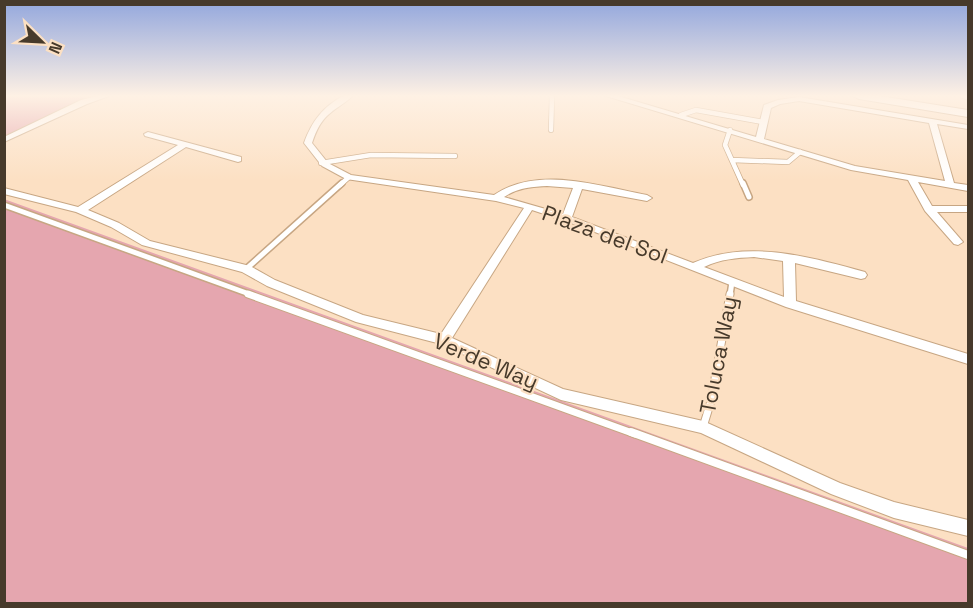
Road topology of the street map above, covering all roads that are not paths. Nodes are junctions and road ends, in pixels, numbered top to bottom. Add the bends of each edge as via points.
1 (37, 124) edge
2 (314, 124) edge
3 (551, 124) edge
4 (712, 124) edge
5 (763, 124) edge
6 (933, 124) edge
7 (950, 124) edge
8 (969, 127) edge
9 (551, 130) dead end
10 (730, 130) junction
11 (148, 134) dead end
12 (760, 139) junction
13 (4, 140) edge
14 (185, 144) junction
15 (800, 152) junction
16 (455, 156) dead end
17 (238, 159) dead end
18 (732, 160) junction
19 (321, 164) junction
20 (349, 177) junction
21 (911, 178) junction
22 (950, 184) junction
23 (579, 187) junction
24 (969, 188) edge
25 (4, 191) edge
26 (749, 197) dead end
27 (496, 198) junction
28 (647, 198) dead end
29 (4, 205) edge
30 (530, 206) junction
31 (929, 209) junction
32 (969, 209) edge
33 (80, 210) junction
34 (567, 218) junction
35 (958, 242) dead end
36 (789, 260) junction
37 (694, 267) junction
38 (246, 269) junction
39 (861, 275) dead end
40 (732, 282) junction
41 (790, 304) junction
42 (444, 340) junction
43 (969, 359) edge
44 (703, 427) junction
45 (969, 528) edge
46 (969, 555) edge

1 - 13 street
2 - 19 street via 308,143
3 - 9 lane
4 - 10 street
5 - 12 street
6 - 22 street
7 - 8 street
10 - 12 street
10 - 18 lane via 724,141
11 - 14 street
12 - 15 street
14 - 17 street
14 - 33 street
15 - 18 lane via 791,161 783,162
15 - 21 street via 854,168
16 - 19 lane via 378,153 351,155
18 - 26 lane
19 - 20 street, Plaza del Sol
20 - 27 street, Plaza del Sol
20 - 38 lane
21 - 22 street
21 - 31 street
22 - 24 street
23 - 27 street via 525,184
23 - 28 street
23 - 34 street
25 - 33 street, Verde Way
27 - 30 street, Plaza del Sol
29 - 46 lane
30 - 34 street, Plaza del Sol
30 - 42 street
31 - 32 street
31 - 35 street
33 - 38 street, Verde Way via 146,243
34 - 37 street, Plaza del Sol
36 - 37 street via 738,252 710,257
36 - 39 street
36 - 41 street
37 - 40 street, Plaza del Sol
38 - 42 street, Verde Way via 271,284 360,319
40 - 41 street, Plaza del Sol
40 - 44 lane, Toluca Way
41 - 43 street, Plaza del Sol
42 - 44 street, Verde Way via 561,394
44 - 45 street, Verde Way via 837,489 894,510

